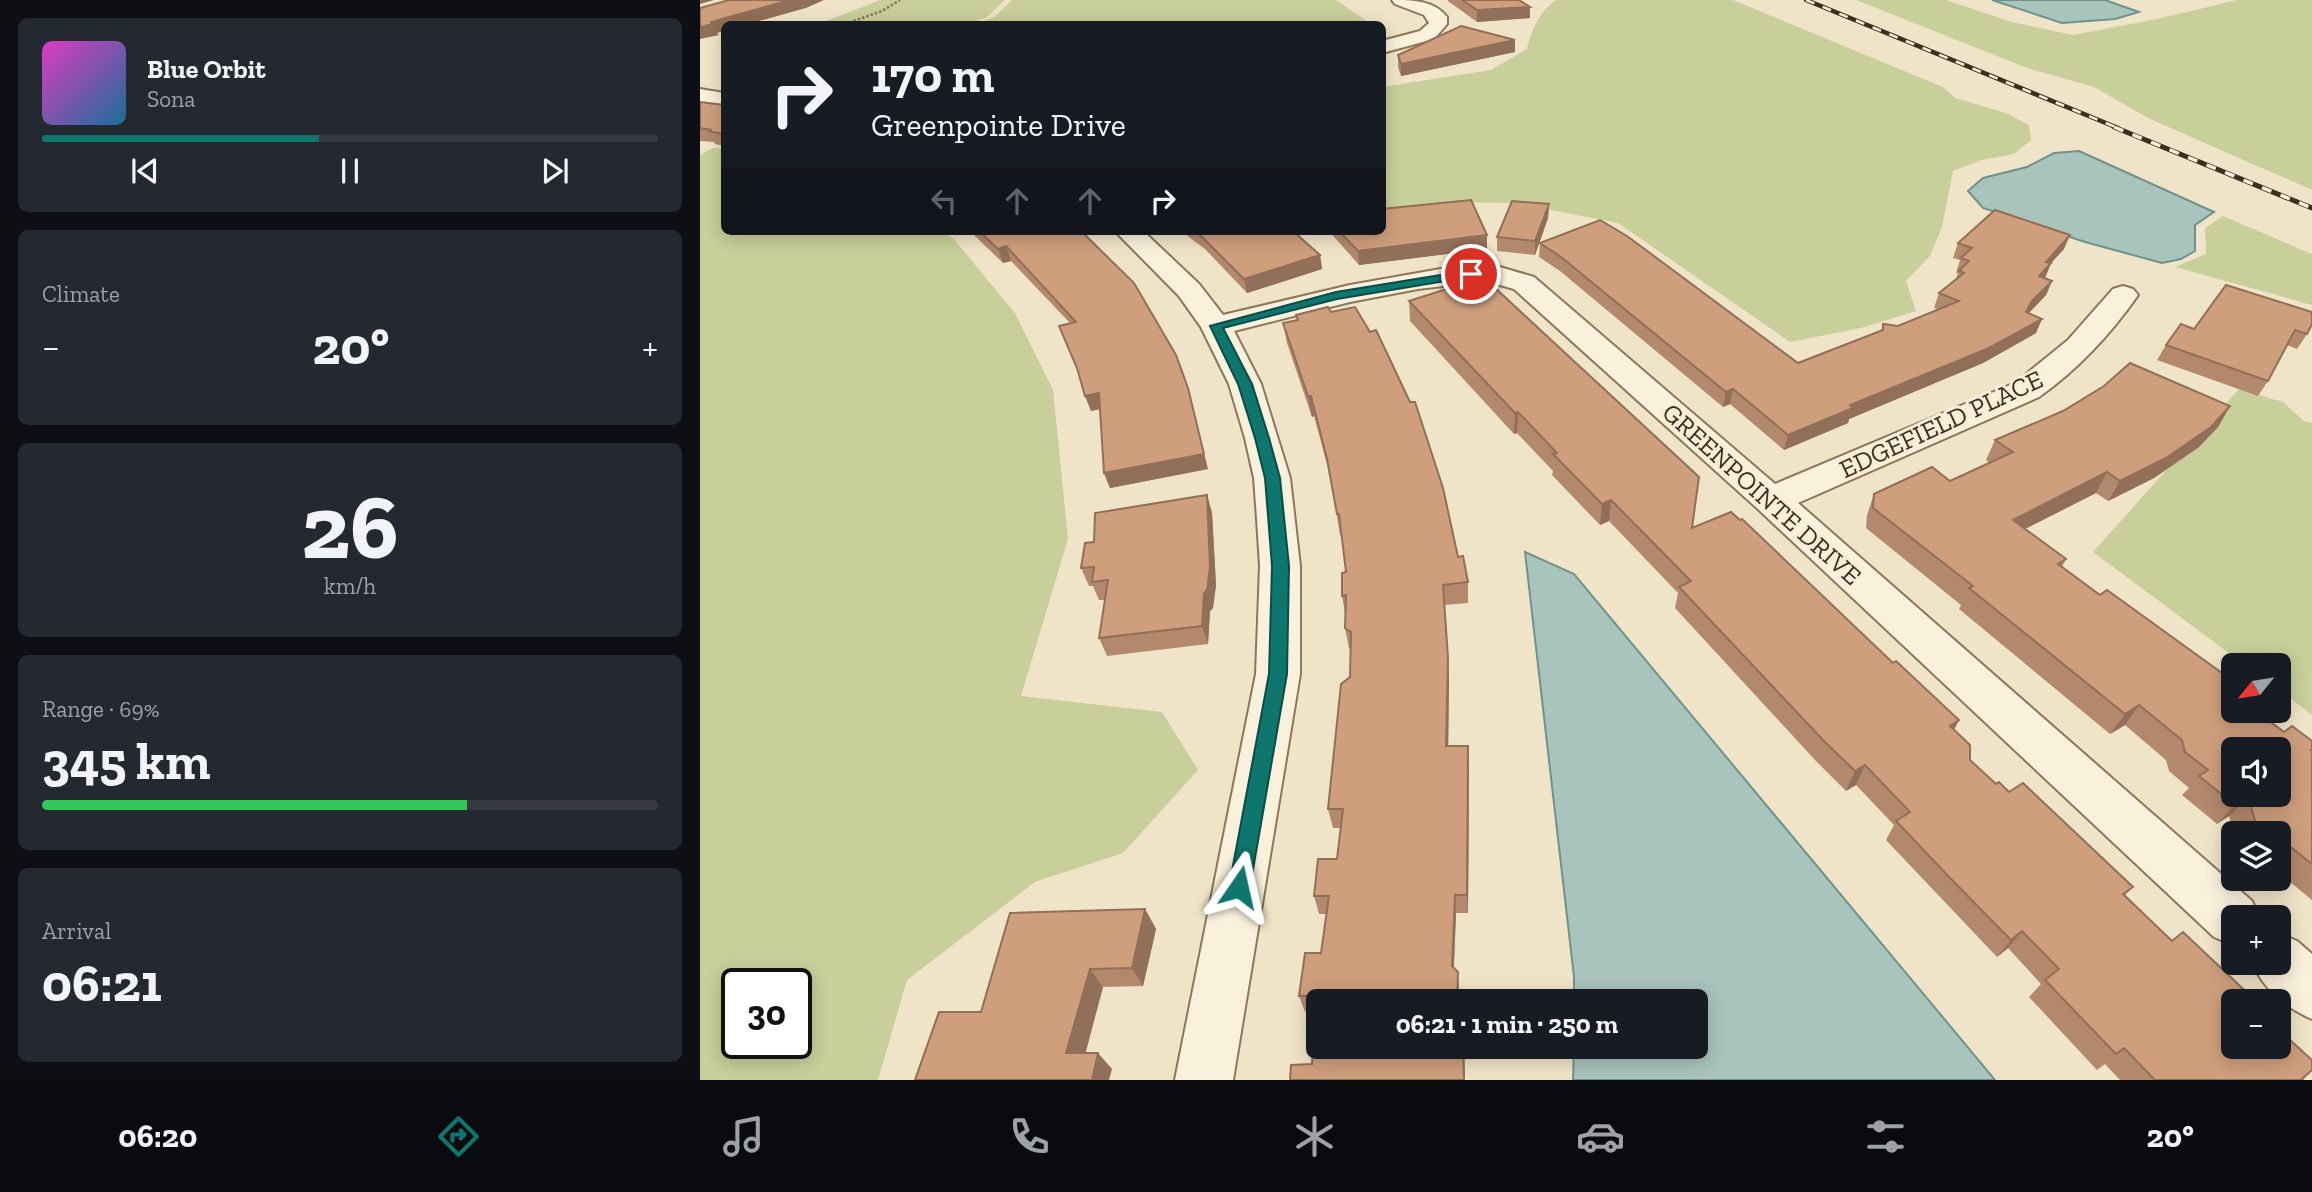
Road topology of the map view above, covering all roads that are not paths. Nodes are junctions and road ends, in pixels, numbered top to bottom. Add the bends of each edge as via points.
1 (1401, 0) edge
2 (1386, 46) edge
3 (700, 96) edge
4 (721, 99) edge
5 (1132, 235) edge
6 (2123, 295) dead end
7 (1216, 326) junction
8 (1770, 500) junction
9 (2221, 908) edge
10 (2291, 972) edge
11 (2312, 991) edge
12 (1204, 1080) edge

1 - 2 street via 1431,11 1438,24 1427,35
3 - 4 street
5 - 7 street via 1189,290
6 - 8 street, EDGEFIELD PLACE via 2096,332 2056,371 2027,390
7 - 8 street, GREENPOINTE DRIVE via 1391,285 1499,274 1524,283
7 - 12 street via 1245,384 1272,478 1280,615 1276,687
8 - 9 street, GREENPOINTE DRIVE
10 - 11 street

